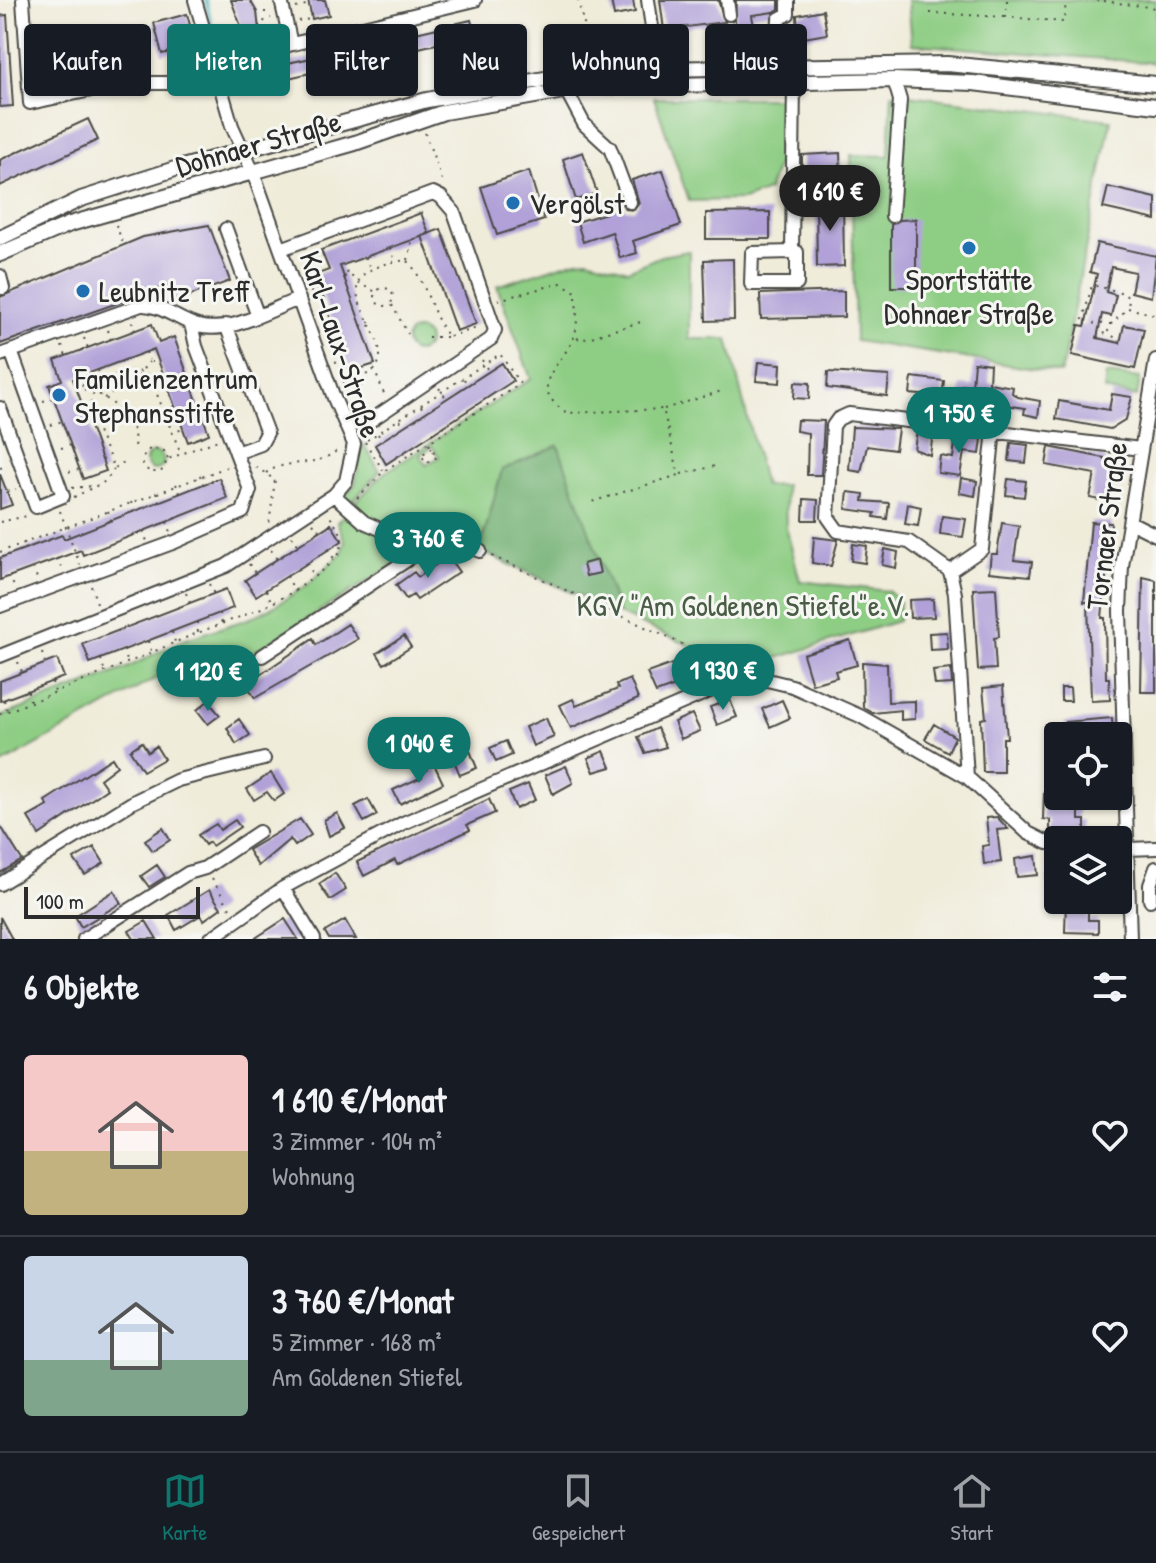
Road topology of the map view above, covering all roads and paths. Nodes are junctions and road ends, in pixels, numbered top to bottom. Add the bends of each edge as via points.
1 (23, 0) edge
2 (195, 0) edge
3 (412, 0) edge
4 (475, 0) edge
5 (578, 0) edge
6 (648, 0) edge
7 (1007, 0) edge
8 (1066, 0) edge
9 (1096, 0) edge
10 (788, 1) edge
11 (309, 4) dead end
12 (1156, 8) edge
13 (283, 11) edge
14 (256, 12) dead end
15 (930, 13) dead end
16 (310, 14) dead end
17 (415, 14) junction
18 (1006, 17) junction
19 (202, 24) edge
20 (262, 24) edge
21 (584, 24) edge
22 (651, 24) edge
23 (779, 24) edge
24 (291, 44) joint
25 (807, 66) edge
26 (543, 79) edge
27 (894, 80) junction
28 (807, 82) edge
29 (167, 83) edge
30 (1156, 84) edge
31 (543, 94) edge
32 (225, 96) edge
33 (569, 96) edge
34 (794, 96) edge
35 (1156, 106) edge
36 (419, 121) junction
37 (244, 151) junction
38 (253, 172) junction
39 (441, 197) junction
40 (630, 202) dead end
41 (112, 212) junction
42 (892, 216) dead end
43 (226, 229) dead end
44 (0, 238) edge
45 (413, 239) dead end
46 (124, 246) dead end
47 (390, 248) dead end
48 (281, 249) junction
49 (792, 252) junction
50 (0, 255) edge
51 (365, 257) dead end
52 (395, 260) junction
53 (408, 261) junction
54 (343, 265) dead end
55 (370, 269) junction
56 (348, 275) junction
57 (344, 277) dead end
58 (358, 281) junction
59 (320, 289) dead end
60 (376, 292) junction
61 (303, 296) junction
62 (359, 300) junction
63 (352, 301) dead end
64 (485, 302) junction
65 (391, 304) junction
66 (1128, 308) junction
67 (328, 311) dead end
68 (257, 314) junction
69 (321, 314) dead end
70 (1156, 315) edge
71 (644, 321) dead end
72 (370, 322) junction
73 (132, 323) dead end
74 (191, 324) junction
75 (1111, 324) junction
76 (226, 325) junction
77 (486, 325) dead end
78 (361, 326) dead end
79 (107, 329) dead end
80 (135, 331) dead end
81 (1108, 331) junction
82 (408, 334) dead end
83 (575, 336) junction
84 (428, 337) dead end
85 (448, 337) junction
86 (84, 338) dead end
87 (1097, 338) dead end
88 (111, 340) dead end
89 (1120, 343) dead end
90 (376, 347) junction
91 (62, 348) dead end
92 (88, 348) dead end
93 (369, 349) dead end
94 (146, 352) dead end
95 (476, 352) junction
96 (5, 353) edge
97 (66, 356) dead end
98 (1156, 360) edge
99 (122, 361) dead end
100 (149, 362) junction
101 (159, 362) dead end
102 (484, 364) junction
103 (374, 369) junction
104 (98, 370) dead end
105 (141, 371) junction
106 (125, 372) junction
107 (489, 372) dead end
108 (79, 377) dead end
109 (463, 378) junction
110 (434, 380) junction
111 (102, 382) junction
112 (166, 382) dead end
113 (136, 384) dead end
114 (362, 385) dead end
115 (468, 385) dead end
116 (156, 386) junction
117 (83, 388) junction
118 (76, 389) dead end
119 (383, 389) dead end
120 (501, 389) dead end
121 (94, 391) junction
122 (722, 391) dead end
123 (332, 392) junction
124 (442, 392) junction
125 (113, 393) dead end
126 (504, 394) junction
127 (103, 398) junction
128 (447, 399) dead end
129 (479, 403) dead end
130 (420, 405) junction
131 (175, 406) dead end
132 (484, 407) junction
133 (0, 408) edge
134 (663, 409) junction
135 (90, 411) junction
136 (163, 411) junction
137 (85, 413) dead end
138 (425, 413) dead end
139 (458, 417) dead end
140 (399, 419) junction
141 (461, 422) junction
142 (404, 427) dead end
143 (183, 429) dead end
144 (994, 429) junction
145 (437, 431) dead end
146 (377, 433) junction
147 (170, 434) junction
148 (230, 435) junction
149 (440, 435) junction
150 (354, 436) junction
151 (382, 441) dead end
152 (429, 443) junction
153 (415, 444) dead end
154 (432, 448) dead end
155 (419, 449) junction
156 (1141, 449) junction
157 (134, 451) dead end
158 (236, 453) junction
159 (181, 454) junction
160 (110, 456) junction
161 (396, 457) dead end
162 (168, 459) junction
163 (102, 460) dead end
164 (127, 460) dead end
165 (398, 462) junction
166 (720, 465) dead end
167 (254, 466) dead end
168 (225, 468) dead end
169 (114, 469) junction
170 (384, 471) junction
171 (266, 473) junction
172 (200, 475) junction
173 (679, 475) junction
174 (176, 484) junction
175 (203, 484) dead end
176 (99, 486) junction
177 (156, 492) junction
178 (180, 493) dead end
179 (60, 495) junction
180 (334, 495) junction
181 (159, 501) dead end
182 (131, 502) junction
183 (588, 503) dead end
184 (320, 505) junction
185 (36, 507) junction
186 (347, 508) junction
187 (108, 511) junction
188 (134, 511) dead end
189 (111, 520) dead end
190 (0, 522) edge
191 (82, 522) junction
192 (335, 522) junction
193 (1130, 522) junction
194 (269, 525) dead end
195 (66, 528) junction
196 (85, 530) dead end
197 (49, 535) junction
198 (1156, 535) edge
199 (51, 539) dead end
200 (411, 539) junction
201 (24, 540) junction
202 (26, 548) dead end
203 (329, 549) dead end
204 (480, 551) joint
205 (0, 552) edge
206 (2, 557) dead end
207 (334, 560) junction
208 (308, 563) dead end
209 (950, 571) junction
210 (85, 575) junction
211 (287, 576) dead end
212 (314, 578) junction
213 (266, 590) dead end
214 (295, 592) junction
215 (273, 605) junction
216 (0, 606) edge
217 (220, 613) dead end
218 (102, 615) junction
219 (197, 622) dead end
220 (222, 625) junction
221 (172, 632) dead end
222 (198, 633) junction
223 (148, 641) dead end
224 (175, 642) junction
225 (124, 650) dead end
226 (152, 654) junction
227 (0, 656) edge
228 (262, 656) dead end
229 (709, 657) joint
230 (101, 659) dead end
231 (129, 665) junction
232 (105, 674) junction
233 (747, 675) junction
234 (52, 682) dead end
235 (28, 691) dead end
236 (55, 693) junction
237 (4, 700) dead end
238 (30, 702) junction
239 (7, 711) junction
240 (0, 714) edge
241 (264, 759) dead end
242 (967, 777) junction
243 (1126, 826) edge
244 (259, 832) dead end
245 (1044, 841) edge
246 (1132, 844) edge
247 (1156, 848) edge
248 (205, 868) junction
249 (1156, 868) edge
250 (0, 884) edge
251 (283, 888) junction
252 (1150, 900) dead end
253 (1129, 914) edge
254 (238, 920) junction
255 (84, 939) edge
256 (210, 939) edge
257 (314, 939) edge
258 (1130, 939) edge

1 - 29 street via 30,103 124,83
2 - 19 street, Karl-Laux-Straße
3 - 17 street
4 - 17 street
5 - 21 path
6 - 22 street
7 - 18 path
8 - 18 path via 1064,22
9 - 12 path
10 - 23 street via 788,14
11 - 13 path
13 - 14 path
13 - 16 path via 301,22 311,19
13 - 20 path
13 - 24 street
15 - 18 path
17 - 24 street
25 - 30 main road, Dohnaer Straße via 947,64
26 - 37 main road, Dohnaer Straße via 427,100
27 - 28 main road, Dohnaer Straße
27 - 35 main road, Dohnaer Straße via 973,83
27 - 42 street via 900,100
31 - 36 main road, Dohnaer Straße
32 - 37 street, Karl-Laux-Straße
33 - 40 street via 584,124 610,148
34 - 49 street
36 - 38 main road, Dohnaer Straße
36 - 39 path via 443,180
37 - 38 street, Karl-Laux-Straße
37 - 44 main road, Dohnaer Straße via 81,199
38 - 41 main road, Dohnaer Straße
38 - 48 street, Karl-Laux-Straße
39 - 48 street via 419,196 305,233
39 - 64 street via 454,212
41 - 46 path
41 - 50 main road, Dohnaer Straße
43 - 68 street
45 - 53 path
47 - 52 path
48 - 61 street, Karl-Laux-Straße
49 - 49 street via 797,252 797,284 751,284 752,253
51 - 55 path
52 - 53 path
52 - 55 path
53 - 85 path
54 - 56 path
55 - 58 path
56 - 57 path
56 - 58 path
58 - 60 path
58 - 62 path
59 - 61 path
60 - 65 path via 378,304
60 - 65 path via 391,290
61 - 68 street
61 - 123 street, Karl-Laux-Straße
62 - 63 path
62 - 72 path
64 - 83 path via 561,283 576,292
64 - 95 street via 495,330
65 - 82 path
66 - 70 path
66 - 75 path
66 - 75 path via 1124,293 1092,285 1082,323
67 - 69 path
68 - 76 street
71 - 83 path via 581,340
72 - 78 path
72 - 90 path
73 - 80 path
74 - 76 street via 218,329
74 - 96 street via 141,305
74 - 148 street
75 - 81 path
76 - 158 street via 267,433 261,444
77 - 85 path
79 - 88 path
81 - 87 path
81 - 89 path
83 - 134 path via 549,373 547,384 558,407 567,413
84 - 85 path
86 - 92 path
90 - 93 path
90 - 103 path
91 - 97 path
94 - 100 path
95 - 102 path
95 - 110 street
96 - 179 street
98 - 156 street, Tornaer Straße
99 - 106 path
100 - 101 path
100 - 105 path
102 - 107 path
102 - 109 path
102 - 126 path via 500,354 520,384
103 - 119 path
103 - 123 path
104 - 111 path
105 - 106 path
105 - 113 path
105 - 116 path
106 - 111 path
108 - 117 path
109 - 115 path
109 - 124 path
110 - 124 path
110 - 150 street
111 - 121 path
112 - 116 path
114 - 123 path
116 - 136 path
117 - 118 path
117 - 121 path
120 - 126 path
121 - 127 path
121 - 135 path
122 - 134 path
123 - 150 street, Karl-Laux-Straße
124 - 128 path
124 - 130 path
125 - 127 path
126 - 132 path
127 - 157 path via 132,427
129 - 132 path
130 - 138 path
130 - 140 path
131 - 136 path
132 - 141 path
133 - 185 street
134 - 173 path
135 - 137 path
135 - 160 path via 95,435
136 - 147 path
139 - 141 path
140 - 142 path
140 - 146 path
141 - 149 path
143 - 147 path
144 - 156 street
144 - 209 street via 982,549
144 - 209 street via 849,414 833,426 831,526 909,542
145 - 149 path
146 - 150 path
146 - 151 path
147 - 159 path
148 - 158 street
148 - 159 path
149 - 152 path
150 - 170 path
150 - 171 path via 330,457 313,464 278,465
150 - 180 street, Karl-Laux-Straße via 346,481
152 - 154 path
152 - 155 path
153 - 155 path
155 - 165 path
156 - 193 street, Tornaer Straße
158 - 210 street via 250,490 243,512
159 - 162 path
160 - 163 path
160 - 169 path
161 - 165 path
162 - 162 path via 165,470 156,474 143,464 151,448 164,451
164 - 169 path
165 - 170 path
166 - 173 path
167 - 171 path
168 - 172 path
169 - 176 path
170 - 186 path
171 - 194 path via 275,480
172 - 174 path
172 - 175 path
173 - 183 path
174 - 177 path
174 - 178 path
176 - 179 path
176 - 179 path via 72,498
177 - 181 path
177 - 182 path
179 - 185 street
179 - 195 path
180 - 184 street, Karl-Laux-Straße
180 - 186 street
182 - 187 path
182 - 188 path
184 - 192 path
184 - 218 street, Karl-Laux-Straße via 226,566
185 - 190 path via 29,515
186 - 192 path
186 - 200 street via 364,522
187 - 189 path
187 - 191 path
191 - 195 path
191 - 196 path
192 - 207 path via 343,545
193 - 198 street
193 - 243 street, Tornaer Straße via 1120,611
195 - 197 path
195 - 210 path
197 - 199 path
197 - 201 path
200 - 204 street via 440,536
200 - 228 street via 408,556
201 - 202 path
201 - 205 path
203 - 207 path
204 - 229 path
205 - 206 path
207 - 212 path
208 - 212 path
209 - 242 street
210 - 216 street
210 - 218 path
211 - 214 path
212 - 214 path
213 - 215 path
214 - 215 path
215 - 220 path
217 - 220 path
218 - 227 street, Karl-Laux-Straße
219 - 222 path
220 - 222 path
221 - 224 path
222 - 224 path
223 - 226 path
224 - 226 path
225 - 231 path
226 - 231 path
229 - 233 street
230 - 232 path
231 - 232 path
232 - 236 path
233 - 242 street via 792,686 860,716
233 - 251 street via 403,823
234 - 236 path
235 - 238 path
236 - 238 path
237 - 239 path
238 - 239 path
239 - 240 path
241 - 250 street via 178,780
242 - 245 street via 1028,833
244 - 248 street
246 - 247 street
248 - 254 path
248 - 255 street via 188,873
249 - 252 street
251 - 254 street
251 - 257 street
253 - 258 street, Tornaer Straße
254 - 256 street

